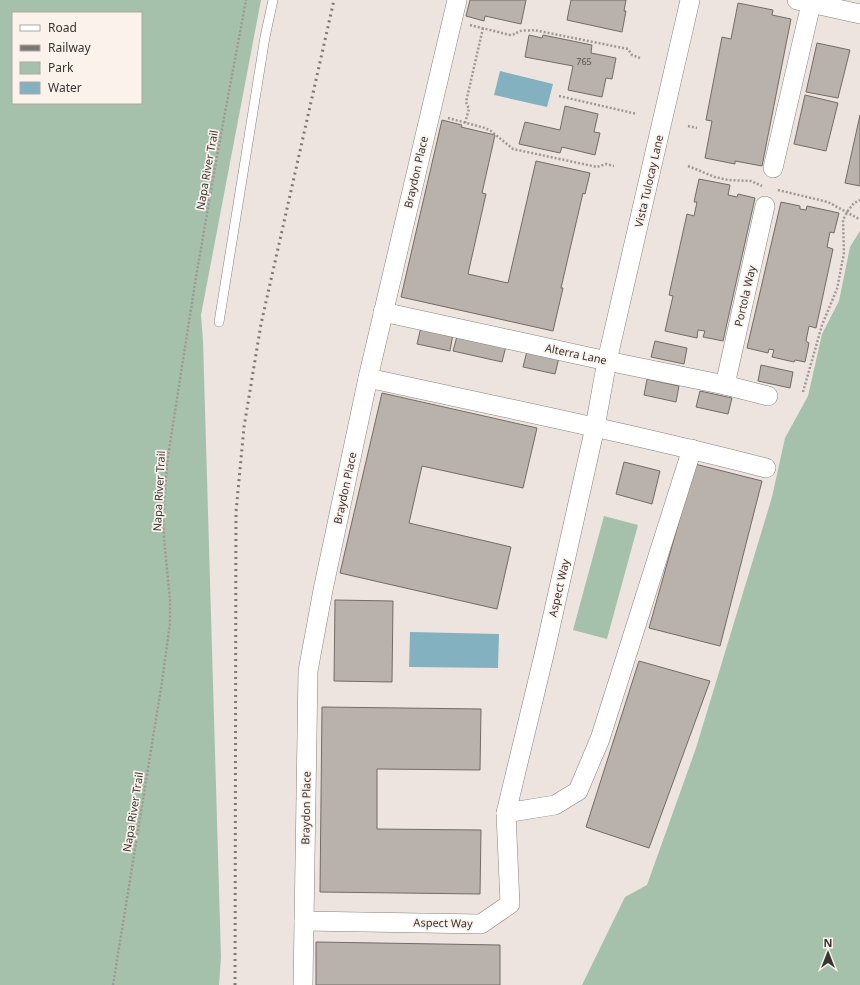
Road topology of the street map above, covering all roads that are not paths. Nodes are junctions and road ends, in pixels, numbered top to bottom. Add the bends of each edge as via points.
1 (273, 0) edge
2 (457, 0) edge
3 (690, 0) edge
4 (804, 2) edge
5 (860, 14) edge
6 (773, 168) dead end
7 (765, 206) dead end
8 (383, 312) junction
9 (219, 322) dead end
10 (607, 361) junction
11 (368, 378) junction
12 (725, 385) junction
13 (768, 396) dead end
14 (595, 427) junction
15 (692, 448) junction
16 (766, 468) dead end
17 (506, 813) junction
18 (304, 921) junction
19 (303, 985) edge

1 - 9 lane
2 - 8 street, Braydon Place
3 - 10 street, Vista Tulocay Lane
4 - 5 street
4 - 6 street
7 - 12 street, Portola Way
8 - 10 street, Alterra Lane
8 - 11 street, Braydon Place
10 - 12 street, Alterra Lane
10 - 14 street, Aspect Way
11 - 14 street
11 - 18 street, Braydon Place via 308,671
12 - 13 street, Alterra Lane
14 - 15 street
14 - 17 street, Aspect Way
15 - 16 street
15 - 17 street via 600,738 578,791 555,805
17 - 18 street, Aspect Way via 510,904 482,924
18 - 19 street, Braydon Place

